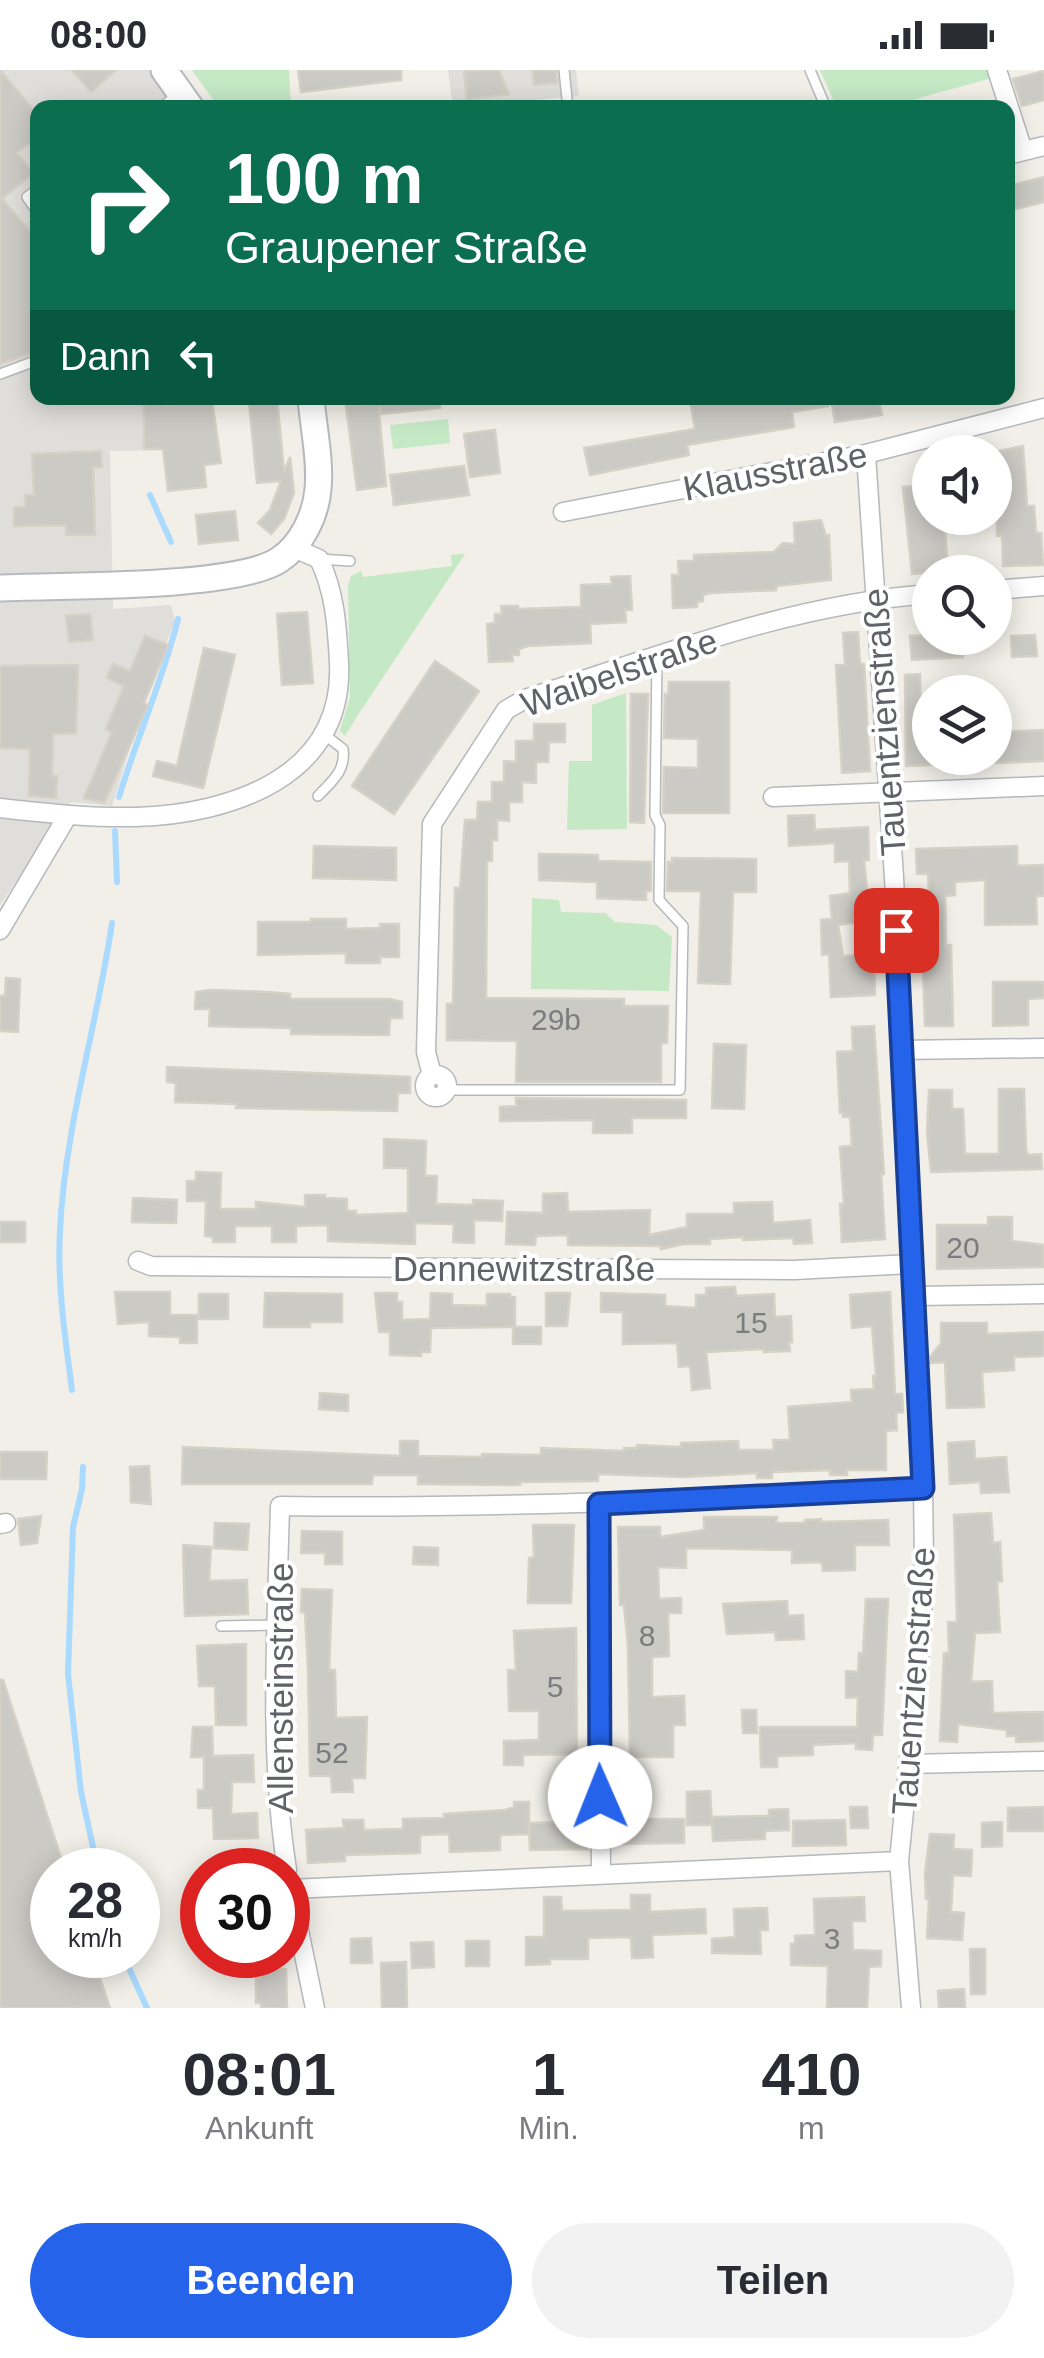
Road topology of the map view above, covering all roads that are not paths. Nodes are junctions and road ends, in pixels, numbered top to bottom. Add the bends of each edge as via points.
1 (164, 70) edge
2 (564, 70) edge
3 (810, 70) edge
4 (997, 70) edge
5 (176, 100) edge
6 (567, 100) edge
7 (823, 100) edge
8 (1004, 100) edge
9 (1044, 146) edge
10 (1015, 153) edge
11 (30, 363) edge
12 (0, 374) edge
13 (312, 405) edge
14 (1044, 408) edge
15 (866, 454) junction
16 (562, 512) dead end
17 (294, 548) junction
18 (319, 559) junction
19 (350, 562) dead end
20 (1044, 586) edge
21 (0, 588) edge
22 (1012, 589) edge
23 (912, 595) edge
24 (875, 598) junction
25 (657, 657) junction
26 (326, 735) junction
27 (1044, 786) edge
28 (889, 791) junction
29 (318, 796) dead end
30 (774, 797) dead end
31 (0, 808) edge
32 (68, 815) junction
33 (0, 930) edge
34 (1044, 1048) edge
35 (900, 1050) junction
36 (446, 1090) joint
37 (138, 1261) dead end
38 (911, 1264) junction
39 (1044, 1294) edge
40 (914, 1296) junction
41 (923, 1488) junction
42 (599, 1504) junction
43 (277, 1624) junction
44 (221, 1626) dead end
45 (1044, 1761) edge
46 (909, 1764) junction
47 (284, 1848) edge
48 (899, 1861) junction
49 (601, 1872) junction
50 (310, 1877) edge
51 (310, 1977) edge
52 (316, 2008) edge
53 (911, 2008) edge

1 - 5 street
2 - 6 lane
3 - 7 lane
4 - 8 street
9 - 10 street
11 - 12 lane
13 - 17 street via 318,488
14 - 15 street, Klausstraße
15 - 16 street, Klausstraße via 638,507
15 - 24 street, Tauentzienstraße
17 - 18 street
17 - 21 street via 247,573
18 - 19 lane
18 - 26 street via 334,599 340,676
20 - 22 street
23 - 24 street, Waibelstraße
24 - 25 street, Waibelstraße
24 - 28 street, Tauentzienstraße
25 - 36 street, Waibelstraße via 506,710 432,824 426,1052 432,1075 445,1080
25 - 36 lane, Waibelstraße via 659,900 684,926 680,1090
26 - 29 lane via 343,749 345,761
26 - 32 street via 293,772 242,798 137,817
27 - 28 street
28 - 30 street
28 - 35 street, Tauentzienstraße
31 - 32 street
32 - 33 street
34 - 35 street
35 - 38 street, Tauentzienstraße
37 - 38 street, Dennewitzstraße via 794,1270
38 - 40 street, Tauentzienstraße
39 - 40 street
40 - 41 street, Tauentzienstraße
41 - 42 street
41 - 46 street, Tauentzienstraße via 921,1639
42 - 43 street, Allensteinstraße via 280,1506
42 - 49 street
43 - 44 lane
43 - 47 street, Allensteinstraße via 274,1735
45 - 46 street
46 - 48 street, Tauentzienstraße
48 - 49 street
48 - 53 street, Tauentzienstraße
49 - 50 street via 434,1884
51 - 52 street, Allensteinstraße

